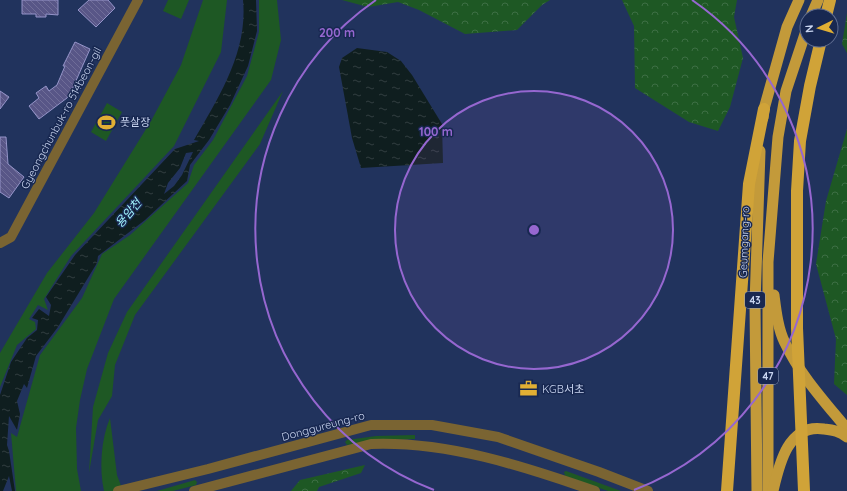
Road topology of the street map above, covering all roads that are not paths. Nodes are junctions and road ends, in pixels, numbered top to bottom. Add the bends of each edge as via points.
1 (138, 0) edge
2 (799, 0) edge
3 (800, 48) edge
4 (819, 48) edge
5 (764, 109) junction
6 (0, 243) edge
7 (768, 262) junction
8 (847, 429) edge
9 (847, 437) edge
10 (118, 491) edge
11 (194, 491) edge
12 (594, 491) edge
13 (648, 491) edge
14 (727, 491) edge
15 (757, 491) edge
16 (768, 491) edge
17 (773, 491) edge
18 (804, 491) edge

1 - 6 street, Gyeongchunbuk-ro 514beon-gil via 11,237
2 - 5 highway, Geumgang-ro / 43 via 787,27
3 - 7 highway, 43 via 786,91 778,137
4 - 18 highway via 800,141 797,191 797,328
5 - 14 highway via 749,184
5 - 15 highway, Geumgang-ro / 43 via 759,159 755,304
7 - 8 highway, 43 via 777,318 785,343 810,384
7 - 16 highway, 47
9 - 17 highway via 835,431 818,428 802,432 783,455
10 - 13 street, Donggureung-ro via 371,425 432,425 498,437
11 - 12 street via 371,444 395,443 466,453

